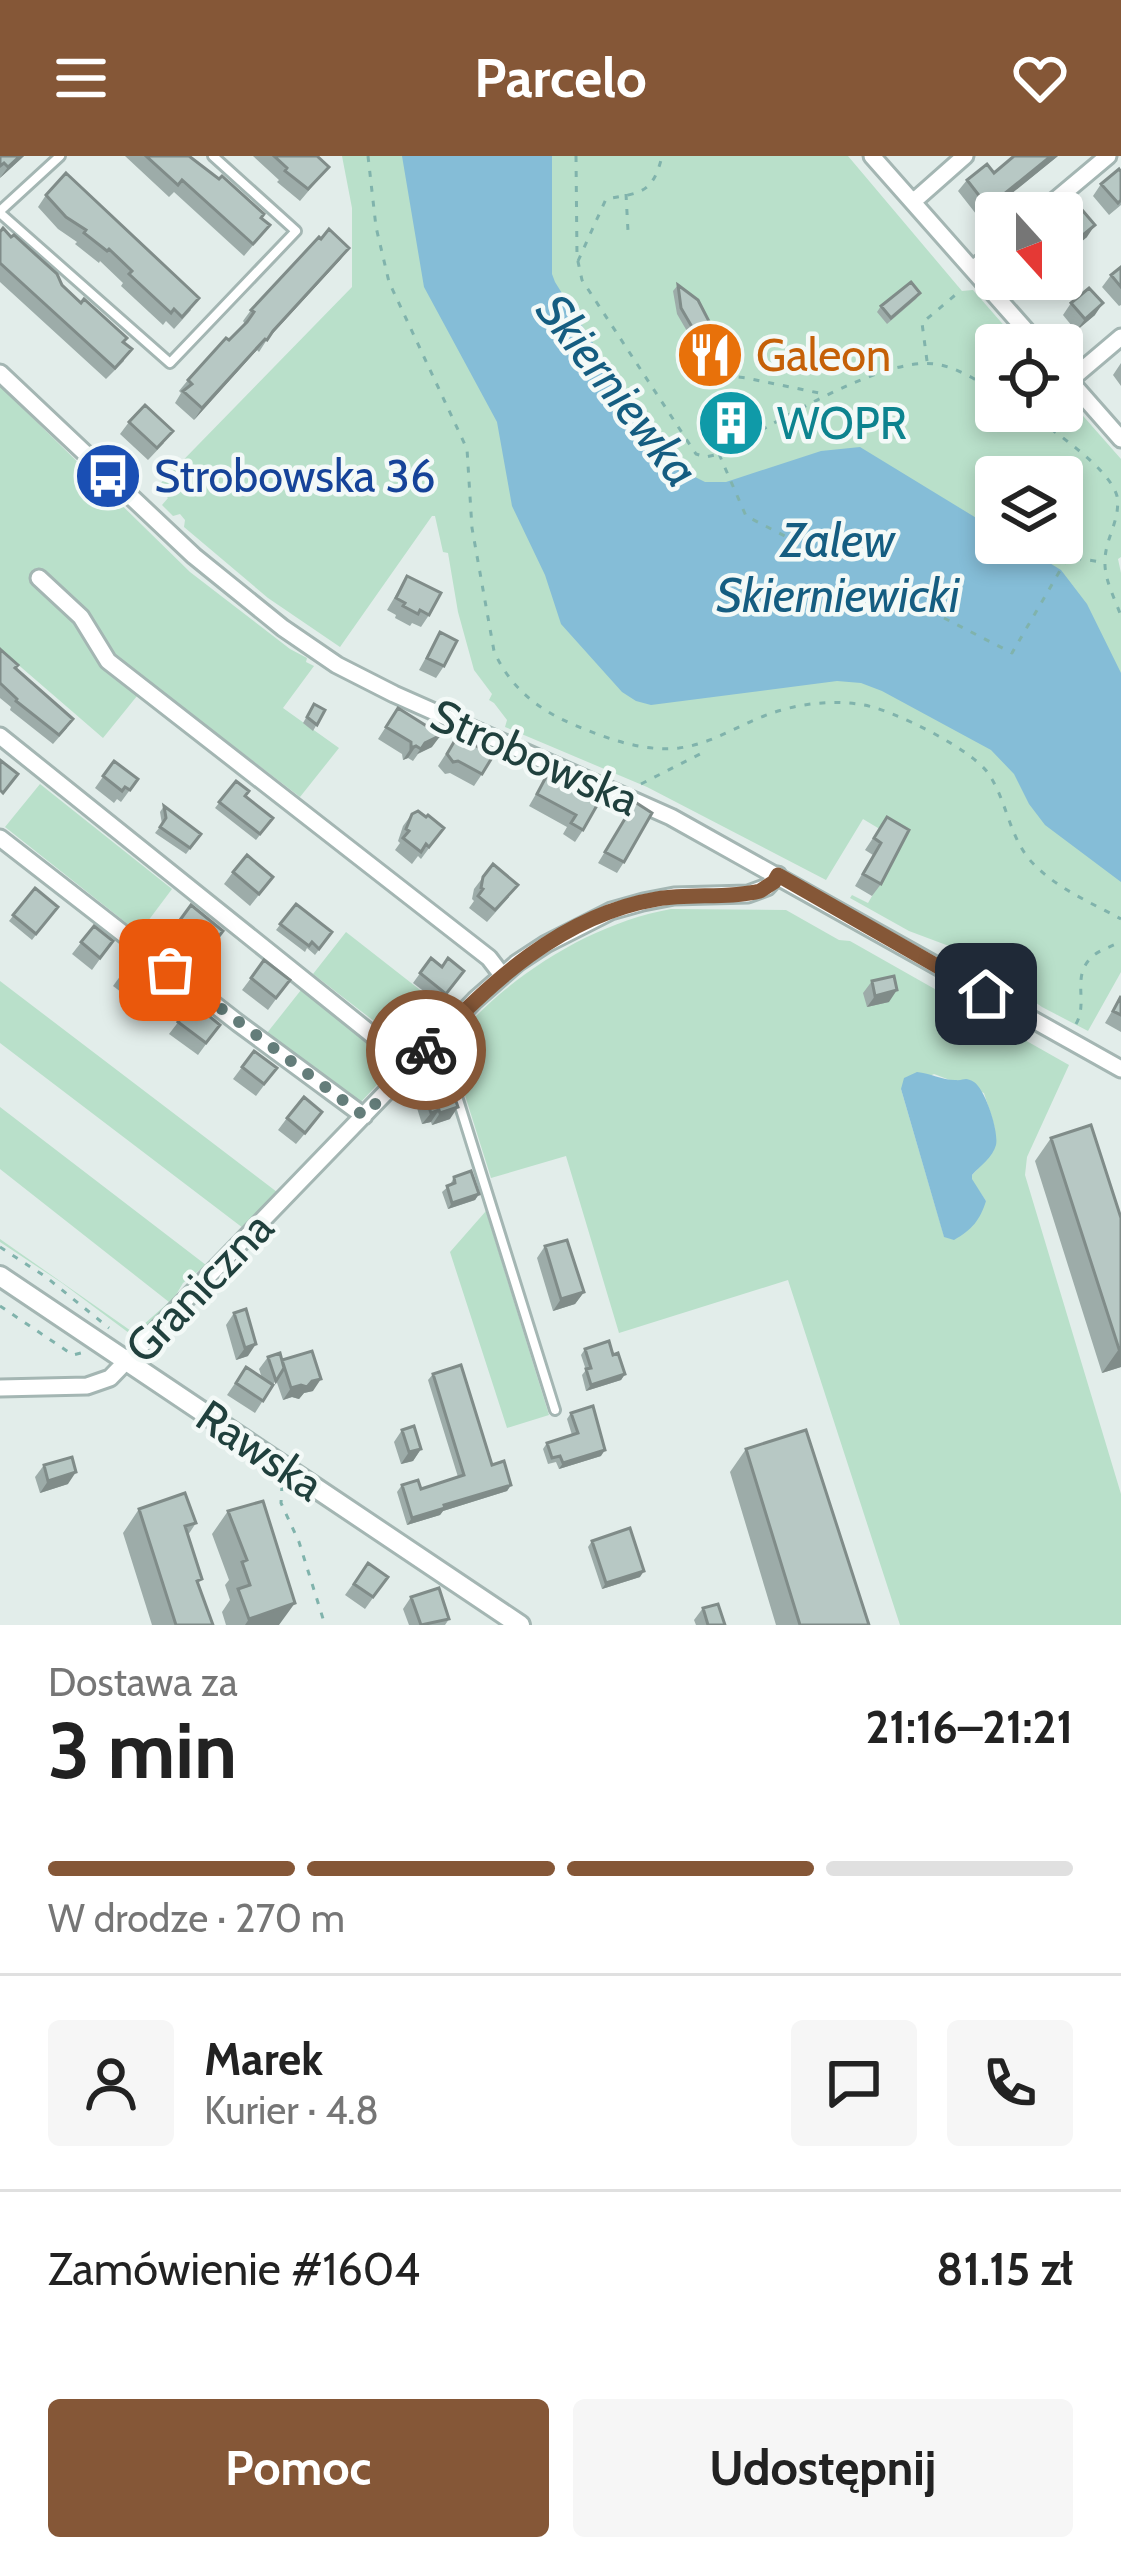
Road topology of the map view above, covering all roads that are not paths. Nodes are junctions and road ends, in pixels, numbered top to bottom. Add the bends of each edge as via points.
1 (60, 156) edge
2 (213, 156) edge
3 (872, 156) edge
4 (965, 156) edge
5 (1108, 156) edge
6 (1065, 192) edge
7 (914, 202) junction
8 (0, 212) edge
9 (974, 268) joint
10 (1021, 324) edge
11 (1121, 337) edge
12 (1083, 364) edge
13 (0, 373) edge
14 (1083, 397) edge
15 (1121, 439) edge
16 (39, 578) dead end
17 (0, 736) edge
18 (0, 838) edge
19 (778, 875) junction
20 (502, 975) junction
21 (439, 1037) junction
22 (411, 1066) junction
23 (1121, 1070) edge
24 (364, 1116) junction
25 (0, 1276) edge
26 (128, 1361) junction
27 (0, 1388) edge
28 (555, 1410) dead end
29 (520, 1625) edge

1 - 8 lane
2 - 8 lane via 296,231 170,363
3 - 7 street
4 - 7 street
5 - 6 street
7 - 9 street
9 - 10 street
11 - 12 street
13 - 19 street, Strobowska via 194,556 337,665 671,817
14 - 15 street
16 - 20 street via 81,617 108,661
17 - 22 street
18 - 24 street
19 - 20 street, Graniczna via 748,894 674,896 611,911
19 - 23 street, Strobowska
20 - 21 street, Graniczna
21 - 22 street, Graniczna
21 - 28 lane
22 - 24 street, Graniczna
24 - 26 street, Graniczna
25 - 26 street, Rawska
26 - 27 street, Graniczna via 88,1386
26 - 29 street, Rawska

